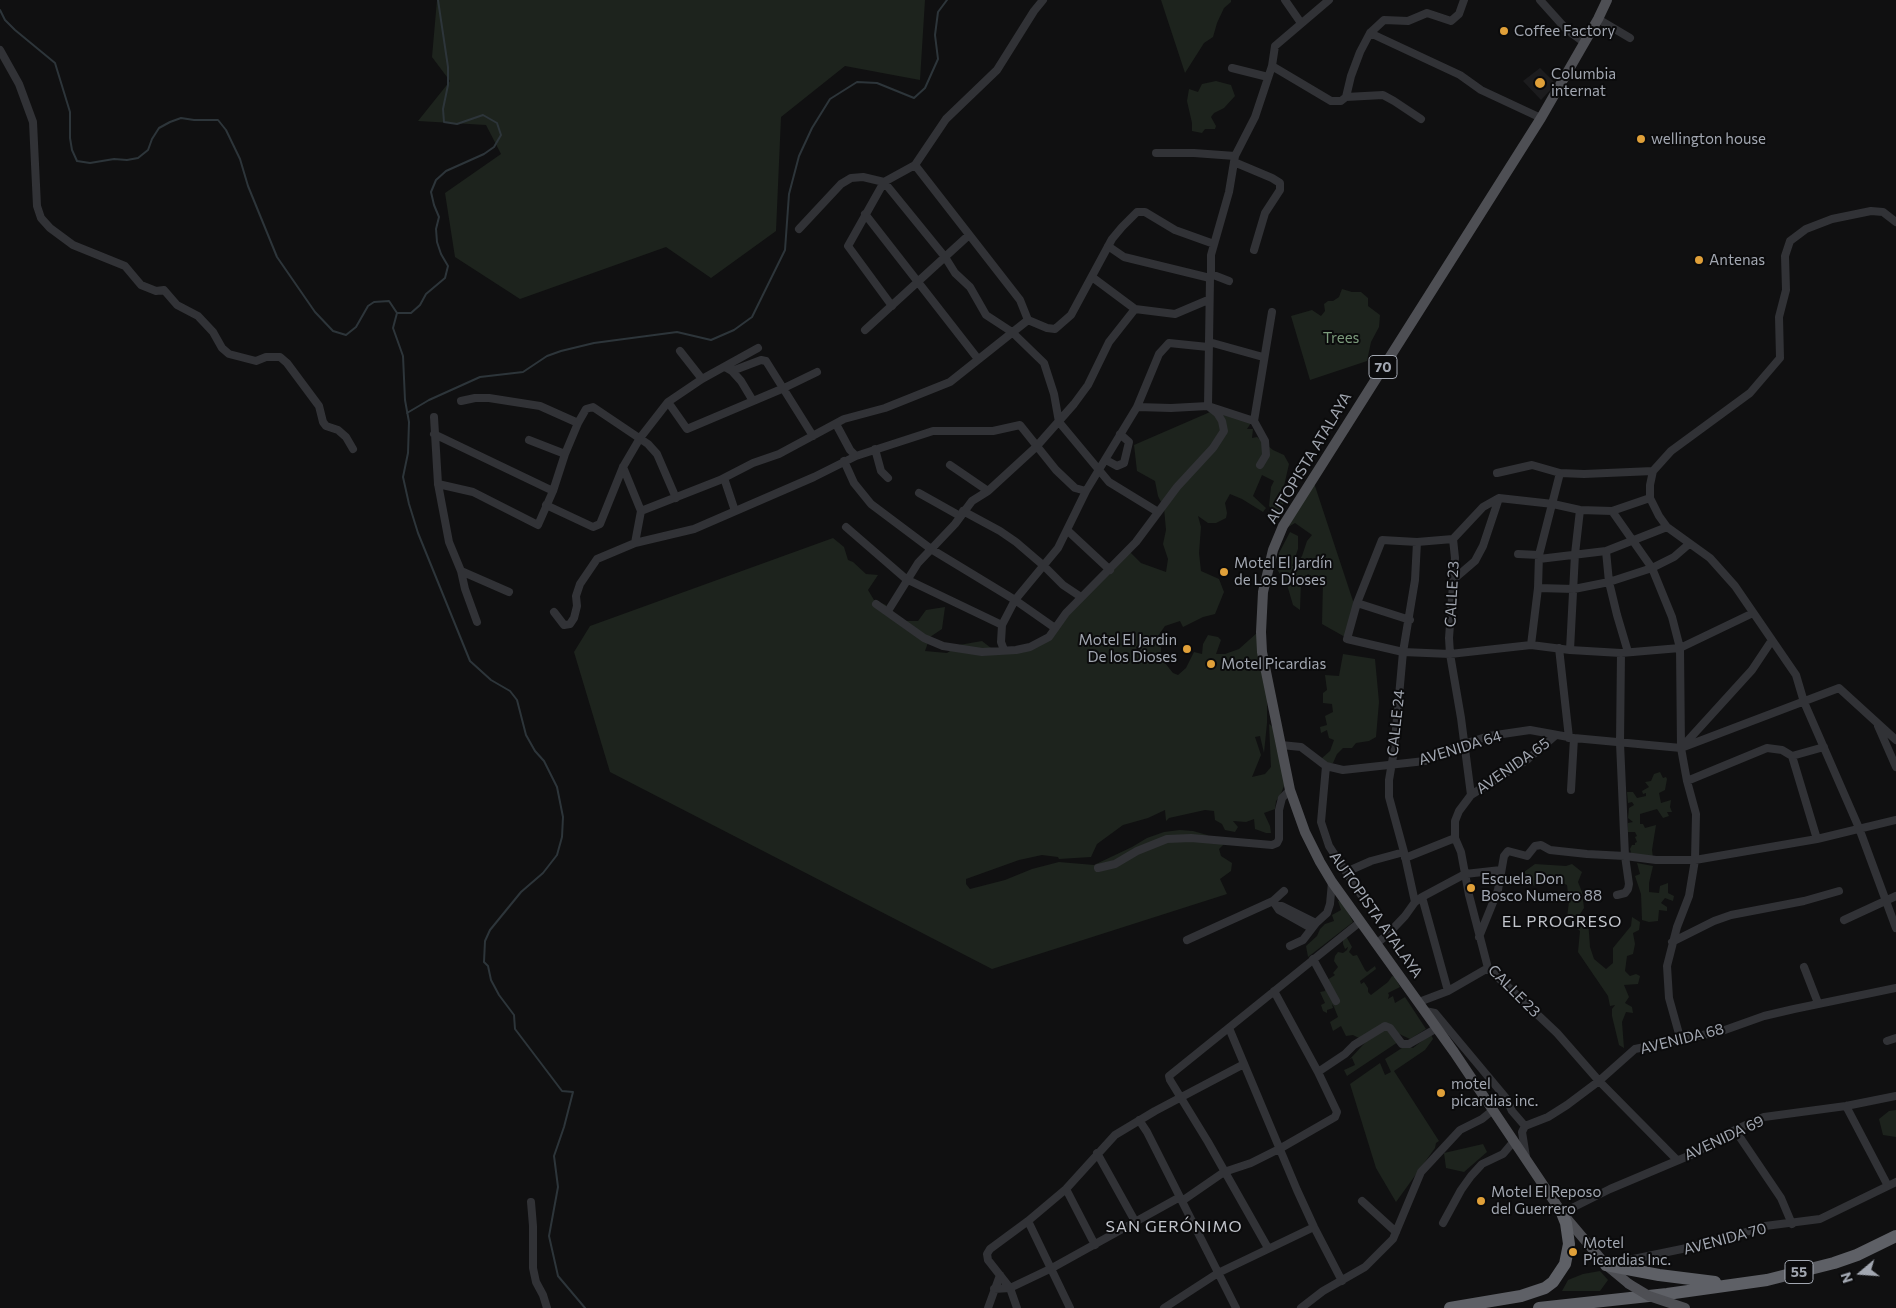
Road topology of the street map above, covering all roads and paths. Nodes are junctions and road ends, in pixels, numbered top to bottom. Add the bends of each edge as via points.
1 (1043, 0) edge
2 (1285, 0) edge
3 (1329, 0) edge
4 (1464, 0) edge
5 (1540, 0) edge
6 (1607, 0) edge
7 (1598, 19) junction
8 (1302, 23) junction
9 (1370, 34) junction
10 (1630, 38) dead end
11 (1585, 43) junction
12 (0, 50) edge
13 (1272, 66) junction
14 (1232, 68) dead end
15 (1268, 77) junction
16 (1346, 97) junction
17 (1541, 118) junction
18 (1421, 119) dead end
19 (1156, 153) dead end
20 (1234, 159) junction
21 (915, 165) junction
22 (884, 182) junction
23 (865, 214) junction
24 (1896, 222) edge
25 (799, 229) dead end
26 (970, 235) junction
27 (1214, 244) junction
28 (1108, 246) junction
29 (1254, 250) dead end
30 (945, 257) junction
31 (1210, 276) junction
32 (1092, 277) junction
33 (1229, 281) dead end
34 (919, 282) junction
35 (1208, 300) junction
36 (892, 306) junction
37 (1135, 310) junction
38 (1272, 312) dead end
39 (1028, 320) junction
40 (866, 330) dead end
41 (1012, 332) junction
42 (1208, 344) junction
43 (758, 348) dead end
44 (680, 351) dead end
45 (1264, 357) junction
46 (978, 359) junction
47 (728, 369) junction
48 (817, 372) dead end
49 (702, 379) junction
50 (784, 388) junction
51 (461, 401) dead end
52 (668, 402) junction
53 (753, 402) junction
54 (1208, 406) junction
55 (1137, 407) junction
56 (434, 417) dead end
57 (1059, 422) junction
58 (1254, 422) junction
59 (578, 423) junction
60 (836, 424) junction
61 (434, 434) junction
62 (1120, 434) junction
63 (813, 436) junction
64 (640, 438) junction
65 (529, 440) dead end
66 (1036, 446) junction
67 (353, 449) dead end
68 (875, 449) junction
69 (565, 454) junction
70 (856, 456) junction
71 (1106, 460) junction
72 (844, 461) junction
73 (950, 465) dead end
74 (1260, 465) dead end
75 (623, 467) junction
76 (1099, 470) junction
77 (1653, 471) junction
78 (1497, 473) dead end
79 (1560, 473) junction
80 (724, 478) junction
81 (888, 478) dead end
82 (438, 484) junction
83 (553, 491) junction
84 (988, 491) junction
85 (1086, 491) junction
86 (918, 493) dead end
87 (676, 498) junction
88 (1499, 498) junction
89 (1650, 498) junction
90 (1553, 504) junction
91 (546, 505) junction
92 (641, 510) junction
93 (1580, 510) junction
94 (736, 511) junction
95 (1158, 512) junction
96 (1612, 512) junction
97 (962, 514) junction
98 (846, 527) dead end
99 (1667, 527) junction
100 (1067, 530) junction
101 (1452, 538) junction
102 (1634, 541) junction
103 (1417, 542) junction
104 (635, 543) junction
105 (1689, 544) junction
106 (931, 550) junction
107 (1606, 551) junction
108 (1518, 554) dead end
109 (1575, 554) junction
110 (1539, 557) junction
111 (1044, 566) junction
112 (1652, 568) junction
113 (1110, 570) junction
114 (461, 571) junction
115 (906, 579) junction
116 (1454, 579) junction
117 (1609, 582) junction
118 (1538, 588) junction
119 (1574, 589) junction
120 (509, 592) dead end
121 (1081, 597) junction
122 (1015, 600) junction
123 (1357, 603) junction
124 (876, 604) dead end
125 (888, 611) junction
126 (554, 612) dead end
127 (1753, 613) junction
128 (1410, 620) junction
129 (477, 622) dead end
130 (1002, 625) junction
131 (1055, 628) junction
132 (1772, 640) junction
133 (1532, 646) junction
134 (1559, 648) junction
135 (1680, 648) junction
136 (1004, 650) junction
137 (1570, 650) junction
138 (1403, 652) junction
139 (1624, 653) junction
140 (1450, 654) junction
141 (1804, 702) junction
142 (1877, 724) junction
143 (1556, 735) junction
144 (1572, 738) junction
145 (1896, 740) edge
146 (1620, 743) junction
147 (1464, 744) junction
148 (1281, 745) junction
149 (1824, 747) junction
150 (1681, 748) junction
151 (1792, 756) junction
152 (1326, 766) junction
153 (1392, 766) junction
154 (1896, 767) edge
155 (1687, 781) junction
156 (1290, 790) junction
157 (1571, 790) dead end
158 (1471, 796) junction
159 (1896, 820) edge
160 (1859, 828) junction
161 (1455, 838) junction
162 (1817, 839) junction
163 (1405, 855) junction
164 (1626, 856) junction
165 (1695, 860) junction
166 (1098, 868) dead end
167 (1501, 870) junction
168 (1346, 872) junction
169 (1465, 874) junction
170 (1332, 882) junction
171 (1284, 891) dead end
172 (1839, 891) dead end
173 (1617, 895) dead end
174 (1896, 896) edge
175 (1419, 899) junction
176 (1885, 900) junction
177 (1275, 904) junction
178 (1367, 904) dead end
179 (1844, 920) dead end
180 (1360, 922) junction
181 (1314, 926) junction
182 (1896, 928) edge
183 (1479, 937) junction
184 (1186, 940) dead end
185 (1672, 942) junction
186 (1376, 944) junction
187 (1290, 946) dead end
188 (1313, 960) junction
189 (1804, 967) dead end
190 (1488, 968) junction
191 (1896, 988) edge
192 (1448, 990) junction
193 (1274, 991) junction
194 (1336, 1001) dead end
195 (1419, 1002) junction
196 (1818, 1003) junction
197 (1425, 1011) junction
198 (1229, 1028) junction
199 (1437, 1028) junction
200 (1896, 1038) edge
201 (1681, 1041) junction
202 (1887, 1041) dead end
203 (1244, 1064) junction
204 (1318, 1072) junction
205 (1599, 1081) junction
206 (1896, 1096) edge
207 (1181, 1098) junction
208 (1846, 1106) junction
209 (1493, 1110) junction
210 (1139, 1120) junction
211 (1525, 1126) junction
212 (1735, 1130) junction
213 (1514, 1141) junction
214 (1280, 1148) junction
215 (1097, 1153) junction
216 (1677, 1160) junction
217 (1527, 1162) junction
218 (1224, 1172) junction
219 (1896, 1182) edge
220 (1888, 1186) junction
221 (1066, 1189) junction
222 (1181, 1199) junction
223 (1362, 1201) dead end
224 (531, 1202) dead end
225 (1562, 1213) junction
226 (1028, 1221) junction
227 (1136, 1223) junction
228 (1443, 1223) dead end
229 (1792, 1224) junction
230 (1314, 1227) junction
231 (1396, 1232) junction
232 (1896, 1236) edge
233 (1096, 1245) junction
234 (1896, 1246) edge
235 (1268, 1248) junction
236 (1857, 1255) junction
237 (1606, 1264) junction
238 (1052, 1268) junction
239 (1218, 1273) junction
240 (1000, 1275) junction
241 (1342, 1281) junction
242 (1740, 1284) junction
243 (1010, 1288) junction
244 (994, 1290) junction
245 (547, 1308) edge
246 (988, 1308) edge
247 (1017, 1308) edge
248 (1070, 1308) edge
249 (1164, 1308) edge
250 (1236, 1308) edge
251 (1302, 1308) edge
252 (1450, 1308) edge
253 (1539, 1308) edge
254 (1685, 1308) edge

1 - 21 street via 997,70 946,119
2 - 8 street
3 - 8 street
4 - 9 street via 1459,14 1451,21 1427,13 1408,20 1384,20
5 - 11 street via 1566,29
6 - 7 main road, AUTOPISTA ATALAYA / 70
7 - 10 street
7 - 11 main road, AUTOPISTA ATALAYA / 70
8 - 13 street via 1275,46
9 - 16 street via 1351,76
9 - 17 street
11 - 17 main road, AUTOPISTA ATALAYA / 70
12 - 67 street via 19,84 33,122 36,206 41,218 73,244 125,266 141,285 156,291 164,290 177,305 198,316 229,354 256,361 266,356 280,357 319,406 326,426 338,430
13 - 15 street
13 - 16 street via 1331,101 1341,102
14 - 15 street
15 - 20 street via 1255,117
16 - 18 street via 1383,95
17 - 148 main road, AUTOPISTA ATALAYA / 70 via 1297,502 1272,550 1263,592 1261,632 1262,652
19 - 20 street via 1194,153
20 - 27 street via 1229,192
20 - 29 street via 1280,184 1280,190 1265,213
21 - 22 street
21 - 26 street
22 - 23 street
22 - 25 street via 863,176 851,178 841,184
22 - 30 street
23 - 34 street
23 - 36 street via 848,246
24 - 77 street via 1883,212 1870,211 1832,219 1806,229 1790,241 1784,256 1786,290 1779,317 1780,358 1750,393 1671,450
26 - 30 street
26 - 39 street via 1020,300
27 - 28 street via 1175,230 1145,212 1137,212
27 - 31 street
28 - 31 street via 1124,257
28 - 32 street
30 - 34 street
30 - 41 street via 955,273 970,287 986,315
31 - 33 street
31 - 35 street
32 - 37 street
32 - 39 street via 1071,315 1054,329
34 - 36 street
34 - 46 street
35 - 37 street via 1175,314
35 - 42 street
36 - 40 street
37 - 57 street via 1109,342 1088,385
38 - 45 street
39 - 41 street
41 - 46 street
41 - 57 street via 1044,363
42 - 45 street
42 - 54 street
42 - 55 street via 1169,343 1159,354
43 - 47 street
44 - 49 street
45 - 58 street
46 - 60 street via 950,382
47 - 49 street
47 - 50 street via 766,361
47 - 53 street via 741,381
48 - 50 street
49 - 52 street
50 - 53 street
50 - 63 street
51 - 59 street via 489,398 540,406
52 - 53 street via 687,429
52 - 64 street
54 - 55 street
54 - 58 street
54 - 95 street via 1222,421 1223,434
55 - 62 street
56 - 61 street
57 - 66 street
57 - 76 street
58 - 74 street via 1265,441 1266,455
59 - 64 street via 586,409 593,407
59 - 69 street
60 - 63 street
60 - 70 street
61 - 82 street
61 - 83 street
62 - 71 street
62 - 71 street via 1130,442 1124,464 1117,466
63 - 80 street
64 - 75 street
64 - 87 street via 657,454
65 - 69 street
66 - 68 street via 1020,425 993,431 933,431
66 - 84 street
66 - 85 street via 1075,488
68 - 70 street
68 - 81 street via 881,471
69 - 83 street
70 - 72 street
71 - 76 street
72 - 94 street
72 - 106 street via 854,483 871,504
73 - 84 street
75 - 91 street via 600,524 593,527
75 - 92 street
76 - 85 street
76 - 95 street via 1109,482
77 - 79 street
77 - 89 street
78 - 79 street via 1532,465
79 - 90 street
80 - 87 street
80 - 94 street
82 - 91 street via 473,492 538,525
82 - 114 street via 449,542
83 - 91 street
84 - 97 street via 972,501
85 - 100 street
86 - 97 street
87 - 92 street
88 - 90 street
88 - 101 street via 1483,508
88 - 116 street via 1475,561
89 - 96 street
89 - 99 street
90 - 93 street
90 - 110 street
92 - 104 street
93 - 96 street
93 - 109 street
94 - 104 street via 694,529
95 - 113 street
96 - 102 street
97 - 106 street
97 - 111 street via 1000,531
98 - 115 street
99 - 102 street
99 - 105 street
100 - 111 street
100 - 113 street
101 - 103 street
101 - 116 street, CALLE 23
102 - 107 street
102 - 112 street
103 - 123 street via 1382,540
103 - 128 street, CALLE 24
104 - 126 street via 597,559 580,584 576,596 578,606 570,624 564,625
105 - 112 street via 1674,557
105 - 127 street via 1710,558
106 - 115 street
106 - 122 street
107 - 109 street
107 - 117 street
108 - 110 street
109 - 110 street
109 - 119 street
110 - 118 street
111 - 121 street via 1062,585
111 - 122 street
112 - 117 street
112 - 135 street via 1672,617
113 - 121 street
114 - 120 street
114 - 129 street
115 - 125 street
115 - 130 street
116 - 140 street, CALLE 23
117 - 119 street
117 - 139 street
118 - 119 street
118 - 133 street
119 - 137 street
121 - 131 street
122 - 130 street
122 - 131 street
123 - 128 street
123 - 138 street via 1347,639
124 - 125 street
125 - 136 street via 924,638 943,646 982,652
127 - 132 street
127 - 135 street
128 - 138 street, CALLE 24
130 - 136 street
131 - 136 street via 1049,637 1030,647
132 - 141 street via 1796,675
132 - 150 street via 1752,670
133 - 134 street
133 - 140 street
134 - 137 street
134 - 144 street
135 - 139 street
135 - 150 street
137 - 139 street
138 - 140 street
138 - 153 street, CALLE 24
139 - 146 street
140 - 147 street, CALLE 23
141 - 142 street via 1839,688
141 - 149 street
141 - 150 street
142 - 145 street
142 - 154 street
143 - 144 street, AVENIDA 64
143 - 147 street, AVENIDA 64 via 1530,730 1489,736
143 - 158 street, AVENIDA 65
144 - 146 street, AVENIDA 64
144 - 157 street
146 - 150 street, AVENIDA 64
146 - 164 street
147 - 153 street, AVENIDA 64 via 1424,761
147 - 158 street, CALLE 23
148 - 152 street, AVENIDA 64 via 1301,747
148 - 156 main road, AUTOPISTA ATALAYA / 70
149 - 151 street
149 - 160 street
150 - 155 street
151 - 155 street via 1782,750 1767,748
151 - 162 street
152 - 153 street, AVENIDA 64 via 1343,770
152 - 168 street via 1321,822 1330,846
153 - 163 street, CALLE 24 via 1389,796
155 - 165 street via 1696,814
156 - 166 street via 1282,798 1279,810 1277,844 1167,839 1115,864
156 - 170 main road, AUTOPISTA ATALAYA / 70 via 1312,846
158 - 161 street, CALLE 23 via 1455,821
159 - 160 street
160 - 162 street
160 - 176 street
161 - 163 street
161 - 169 street, CALLE 23
162 - 165 street
163 - 168 street via 1371,861
163 - 175 street, CALLE 24
164 - 165 street
164 - 167 street via 1550,850 1541,845 1535,846 1526,856 1508,851
164 - 173 street via 1628,889
165 - 185 street via 1689,896
167 - 169 street
167 - 183 street via 1498,890
168 - 178 street
169 - 175 street
169 - 183 street, CALLE 23
170 - 180 main road, AUTOPISTA ATALAYA / 70
170 - 181 street via 1327,913
171 - 177 street
172 - 185 street via 1731,915
174 - 176 street
175 - 186 street
175 - 192 street, CALLE 24
176 - 179 street
176 - 182 street
177 - 181 street
177 - 184 street
180 - 186 main road, AUTOPISTA ATALAYA / 70
180 - 188 street
181 - 187 street via 1303,940
183 - 190 street, CALLE 23
185 - 201 street via 1667,966 1669,998
186 - 195 main road, AUTOPISTA ATALAYA / 70
188 - 193 street
188 - 194 street
189 - 196 street
190 - 192 street
190 - 205 street, CALLE 23 via 1556,1032
191 - 196 street, AVENIDA 68
192 - 195 street
193 - 198 street
193 - 204 street
195 - 197 main road, AUTOPISTA ATALAYA / 70
196 - 201 street, AVENIDA 68
197 - 199 main road, AUTOPISTA ATALAYA / 70
197 - 211 street via 1435,1013 1506,1098
198 - 203 street
198 - 207 street via 1169,1076
199 - 204 street via 1409,1044 1402,1044 1385,1026
199 - 209 main road, AUTOPISTA ATALAYA / 70
200 - 202 street
201 - 205 street, AVENIDA 68 via 1635,1049
203 - 207 street
203 - 214 street
204 - 214 street via 1335,1106 1335,1117
205 - 211 street, AVENIDA 68 via 1548,1118
205 - 216 street, CALLE 23
206 - 208 street, AVENIDA 69
207 - 210 street
207 - 218 street
208 - 212 street, AVENIDA 69 via 1764,1117
208 - 220 street
209 - 213 main road, AUTOPISTA ATALAYA / 70
209 - 231 street via 1460,1130 1421,1172
210 - 215 street via 1115,1135
210 - 222 street
211 - 217 street via 1522,1132
212 - 216 street, AVENIDA 69 via 1712,1145
212 - 229 street via 1781,1198
213 - 217 main road, AUTOPISTA ATALAYA / 70
213 - 228 street via 1503,1154 1477,1170 1461,1190
214 - 218 street
214 - 230 street
215 - 221 street
215 - 227 street
216 - 225 street, AVENIDA 69
217 - 225 main road, AUTOPISTA ATALAYA / 70
218 - 222 street
218 - 235 street
219 - 220 street, AVENIDA 70
220 - 229 street, AVENIDA 70 via 1828,1216
221 - 226 street
221 - 233 street
222 - 227 street
222 - 239 street
223 - 231 street
224 - 245 street via 532,1268
225 - 237 main road, 70
225 - 252 highway via 1569,1233 1569,1249 1565,1264 1553,1282 1521,1296
226 - 238 street
226 - 240 street via 987,1254
227 - 233 street
229 - 237 street, AVENIDA 70 via 1765,1226 1711,1244
230 - 235 street
230 - 241 street
231 - 241 street via 1365,1267
232 - 236 highway, 55
233 - 238 street
234 - 236 highway, 55
235 - 239 street
236 - 242 highway, 55 via 1809,1270
237 - 242 highway via 1686,1279
237 - 254 main road, 70, bridge via 1648,1296
238 - 243 street
238 - 248 street
239 - 249 street
239 - 250 street
240 - 243 street
240 - 244 street
241 - 251 street
242 - 253 highway, 55
243 - 244 street
243 - 247 street
244 - 246 street

